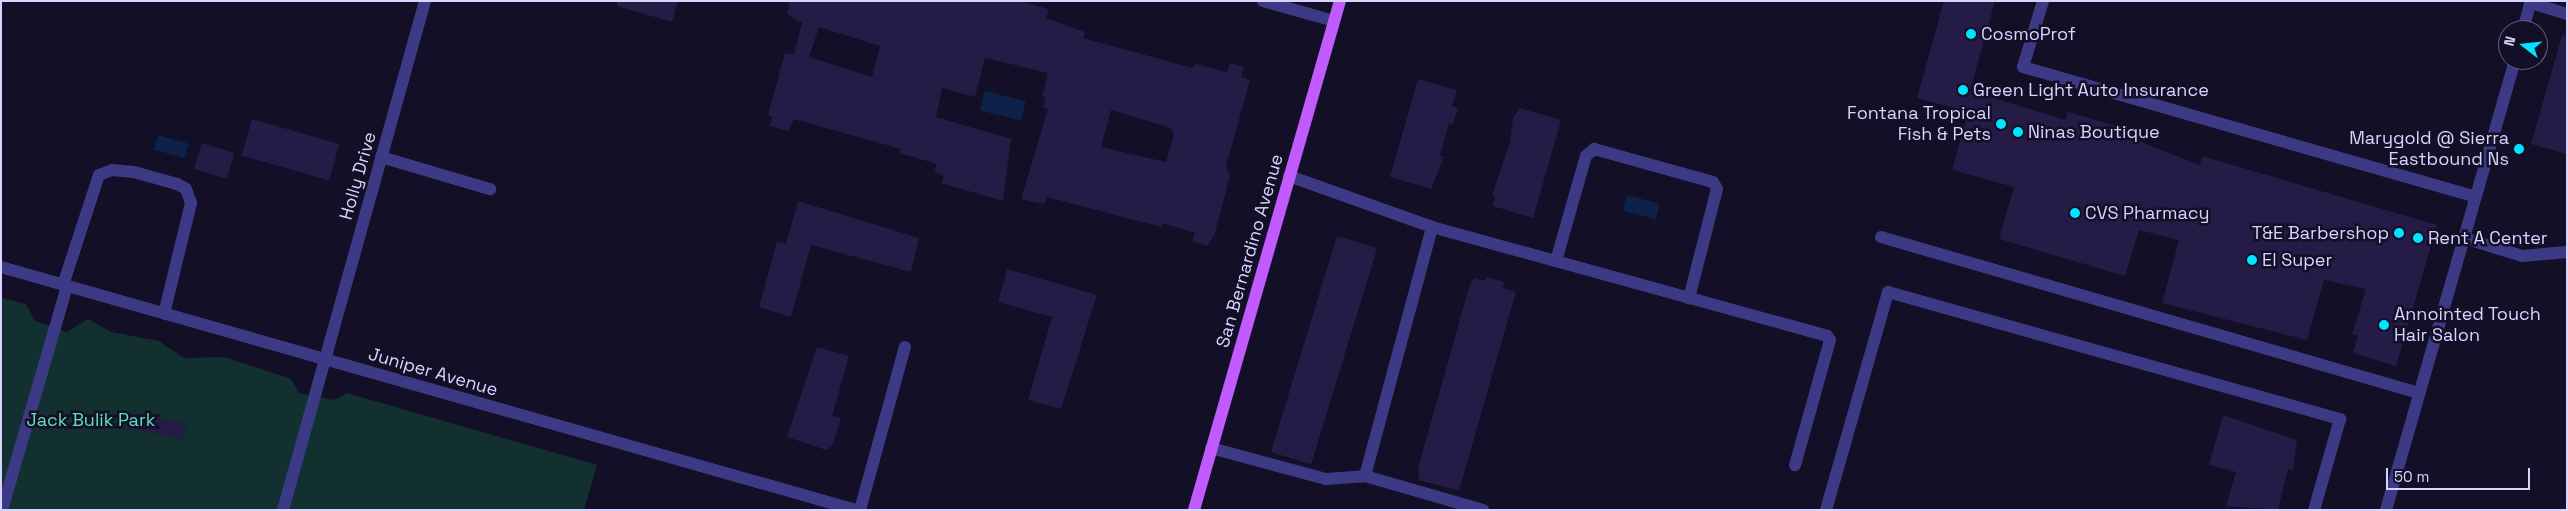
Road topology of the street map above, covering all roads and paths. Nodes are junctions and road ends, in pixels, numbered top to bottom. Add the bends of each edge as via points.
1 (425, 1) edge
2 (1264, 1) edge
3 (1340, 1) edge
4 (2043, 1) edge
5 (2531, 2) edge
6 (2567, 14) edge
7 (2526, 20) edge
8 (1334, 21) junction
9 (2511, 70) edge
10 (381, 157) junction
11 (1290, 176) junction
12 (490, 189) dead end
13 (2475, 198) junction
14 (1432, 227) junction
15 (1881, 237) dead end
16 (2464, 238) junction
17 (2567, 252) edge
18 (1556, 262) junction
19 (1, 267) edge
20 (64, 285) junction
21 (1689, 298) junction
22 (164, 314) junction
23 (905, 348) dead end
24 (324, 359) junction
25 (2419, 393) junction
26 (1212, 448) junction
27 (1796, 465) dead end
28 (1365, 476) junction
29 (2, 510) edge
30 (283, 510) edge
31 (858, 510) edge
32 (1194, 510) edge
33 (1483, 510) edge
34 (1826, 510) edge
35 (2314, 510) edge
36 (2386, 510) edge

1 - 10 street, Holly Drive
2 - 8 street
3 - 8 main road, San Bernardino Avenue
4 - 13 street via 2023,66
5 - 6 street
5 - 7 street
8 - 11 main road, San Bernardino Avenue
9 - 13 street
10 - 12 street
10 - 24 street, Holly Drive
11 - 14 street
11 - 26 main road, San Bernardino Avenue
13 - 16 street
14 - 18 street
14 - 28 street
15 - 25 street
16 - 17 street via 2522,256
16 - 25 street
18 - 21 street
18 - 21 street via 1586,156 1594,149 1613,154 1713,182 1717,189
19 - 20 street, Juniper Avenue
20 - 22 street, Juniper Avenue
20 - 22 street via 90,191 98,175 112,170 134,172 177,184 186,189 191,203
20 - 29 street
21 - 27 street via 1830,340
22 - 24 street, Juniper Avenue
23 - 31 street
24 - 30 street, Holly Drive
24 - 31 street, Juniper Avenue
25 - 36 street
26 - 28 street via 1326,479
26 - 32 main road, San Bernardino Avenue
28 - 33 street
34 - 35 street via 1888,292 2340,419

